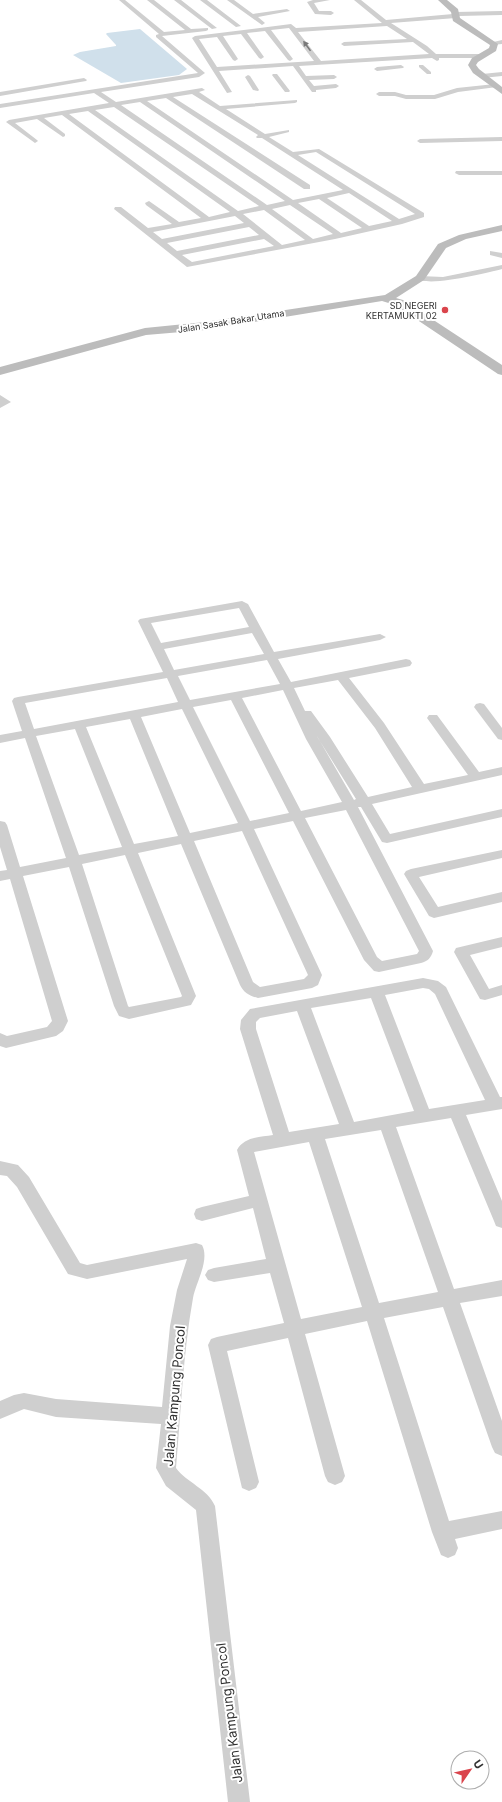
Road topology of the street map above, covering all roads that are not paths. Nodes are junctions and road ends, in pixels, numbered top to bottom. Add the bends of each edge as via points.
1 (122, 0) edge
2 (150, 0) edge
3 (177, 0) edge
4 (203, 0) edge
5 (230, 0) edge
6 (326, 0) edge
7 (357, 0) edge
8 (442, 0) edge
9 (287, 11) dead end
10 (331, 13) dead end
11 (502, 13) edge
12 (456, 15) junction
13 (252, 16) junction
14 (291, 19) dead end
15 (262, 23) junction
16 (387, 23) junction
17 (238, 26) junction
18 (214, 28) junction
19 (267, 29) junction
20 (295, 30) junction
21 (190, 31) junction
22 (243, 32) junction
23 (335, 32) junction
24 (394, 33) dead end
25 (402, 33) junction
26 (163, 34) junction
27 (219, 35) junction
28 (413, 40) junction
29 (502, 42) edge
30 (492, 43) junction
31 (344, 44) junction
32 (410, 48) dead end
33 (425, 48) junction
34 (351, 52) dead end
35 (326, 56) dead end
36 (433, 56) junction
37 (482, 56) junction
38 (261, 57) dead end
39 (286, 57) dead end
40 (235, 59) dead end
41 (331, 62) junction
42 (319, 63) junction
43 (295, 65) junction
44 (413, 66) dead end
45 (421, 66) junction
46 (406, 67) dead end
47 (215, 69) junction
48 (376, 69) dead end
49 (429, 73) dead end
50 (502, 74) edge
51 (275, 75) dead end
52 (301, 75) junction
53 (482, 76) junction
54 (248, 77) dead end
55 (334, 77) dead end
56 (84, 80) dead end
57 (336, 86) dead end
58 (498, 88) edge
59 (22, 90) junction
60 (256, 90) dead end
61 (287, 91) dead end
62 (229, 92) dead end
63 (98, 93) junction
64 (0, 94) edge
65 (379, 94) dead end
66 (267, 95) dead end
67 (167, 96) junction
68 (35, 100) junction
69 (141, 100) junction
70 (296, 101) dead end
71 (271, 103) junction
72 (116, 104) junction
73 (0, 106) edge
74 (216, 107) junction
75 (90, 109) junction
76 (0, 110) edge
77 (63, 113) junction
78 (38, 117) junction
79 (287, 131) dead end
80 (64, 136) dead end
81 (264, 136) junction
82 (502, 139) edge
83 (200, 140) junction
84 (35, 141) dead end
85 (237, 141) junction
86 (420, 141) dead end
87 (174, 144) junction
88 (216, 145) junction
89 (328, 150) dead end
90 (183, 151) junction
91 (219, 152) junction
92 (291, 154) junction
93 (156, 156) junction
94 (193, 157) junction
95 (128, 161) junction
96 (459, 173) dead end
97 (502, 173) edge
98 (360, 176) junction
99 (333, 182) junction
100 (314, 186) junction
101 (285, 191) junction
102 (349, 191) junction
103 (321, 197) junction
104 (292, 202) junction
105 (149, 203) dead end
106 (265, 207) junction
107 (118, 209) dead end
108 (236, 213) junction
109 (207, 219) junction
110 (398, 222) junction
111 (250, 224) junction
112 (178, 225) junction
113 (367, 228) junction
114 (502, 228) edge
115 (147, 231) junction
116 (339, 235) junction
117 (265, 236) junction
118 (311, 241) junction
119 (161, 242) junction
120 (280, 247) junction
121 (493, 253) dead end
122 (176, 254) junction
123 (502, 256) edge
124 (502, 267) edge
125 (420, 278) junction
126 (388, 298) junction
127 (0, 371) edge
128 (502, 372) edge
129 (0, 398) edge
130 (0, 405) edge
131 (256, 629) junction
132 (380, 637) dead end
133 (157, 647) junction
134 (271, 656) junction
135 (406, 662) dead end
136 (170, 674) junction
137 (340, 676) junction
138 (287, 686) junction
139 (236, 696) junction
140 (185, 705) junction
141 (480, 707) dead end
142 (134, 714) junction
143 (433, 718) dead end
144 (79, 724) junction
145 (29, 733) junction
146 (502, 736) edge
147 (0, 738) edge
148 (502, 771) edge
149 (476, 777) junction
150 (420, 789) junction
151 (365, 802) junction
152 (350, 805) junction
153 (502, 813) edge
154 (296, 816) junction
155 (0, 825) edge
156 (246, 826) junction
157 (186, 839) junction
158 (131, 850) junction
159 (502, 854) edge
160 (74, 861) junction
161 (15, 873) junction
162 (0, 876) edge
163 (502, 897) edge
164 (502, 942) edge
165 (502, 990) edge
166 (376, 991) junction
167 (302, 1005) junction
168 (0, 1039) edge
169 (499, 1103) edge
170 (456, 1110) junction
171 (424, 1116) junction
172 (386, 1122) junction
173 (348, 1128) junction
174 (314, 1134) junction
175 (283, 1140) junction
176 (0, 1168) edge
177 (259, 1200) junction
178 (202, 1214) dead end
179 (502, 1221) edge
180 (277, 1264) junction
181 (214, 1275) dead end
182 (502, 1288) edge
183 (450, 1299) junction
184 (374, 1312) junction
185 (294, 1328) junction
186 (0, 1410) edge
187 (170, 1416) junction
188 (502, 1447) edge
189 (336, 1476) dead end
190 (249, 1482) dead end
191 (502, 1520) edge
192 (239, 1802) edge

1 - 26 street
2 - 21 street
3 - 18 street
4 - 17 street
5 - 13 street
6 - 10 street via 310,2 317,13
7 - 16 street
8 - 12 street via 452,7
9 - 13 street
11 - 12 street
12 - 16 street
12 - 30 street via 456,19 463,25
13 - 15 street
14 - 15 street
15 - 17 street
16 - 23 street
16 - 25 street
17 - 18 street
18 - 21 street
19 - 20 street via 289,26
19 - 22 street
19 - 39 street
20 - 23 street
42 -> 20 street
21 - 26 street
22 - 27 street
22 - 38 street
23 - 31 street
24 - 25 street
25 - 28 street
26 - 63 street via 158,36 202,73 186,80
27 - 40 street
27 - 47 street via 192,39 212,60
28 - 31 street
28 - 33 street
29 - 30 street
30 - 37 street via 493,49
31 - 34 street
32 - 33 street
33 - 36 street
35 - 41 street
36 - 37 street
36 - 41 street via 345,64
36 - 45 street via 442,64
37 - 53 street via 472,65
41 - 42 street
42 - 43 street
43 - 47 street
43 - 52 street
44 - 45 street
45 - 49 street
46 - 48 street
47 - 62 street via 224,78
50 - 53 street
51 - 61 street
52 - 55 street
52 - 57 street via 313,89
53 - 58 street
54 - 60 street
56 - 59 street
58 - 65 street via 457,90 435,97
59 - 64 street
59 - 68 street
63 - 68 street
63 - 72 street
63 - 76 street
66 - 71 street
67 - 69 street
67 - 74 street via 194,92
67 - 85 street
68 - 73 street
69 - 72 street
69 - 83 street
70 - 71 street
71 - 74 street via 242,103
72 - 75 street
72 - 87 street
74 - 81 street
75 - 77 street
75 - 93 street
77 - 78 street
77 - 95 street
78 - 80 street
78 - 84 street via 9,122
79 - 81 street
81 - 85 street
81 - 92 street
82 - 86 street
83 - 87 street
83 - 88 street
85 - 88 street
85 - 100 street
87 - 90 street
88 - 91 street
89 - 98 street
90 - 93 street
90 - 94 street
91 - 94 street
91 - 101 street
92 - 98 street via 317,150
92 - 99 street
93 - 95 street
93 - 108 street
94 - 106 street
95 - 109 street
96 - 97 street
98 - 99 street
98 - 110 street via 421,215
99 - 100 street
99 - 102 street
100 - 101 street
101 - 104 street
102 - 103 street
102 - 110 street
103 - 104 street
103 - 113 street
104 - 106 street
104 - 116 street
105 - 112 street
106 - 108 street
106 - 118 street
107 - 115 street
108 - 109 street
108 - 111 street
109 - 112 street
110 - 113 street
111 - 117 street
111 - 119 street
112 - 115 street
113 - 116 street
114 - 125 street via 463,236 442,246
115 - 119 street
116 - 118 street
117 - 120 street
117 - 122 street
118 - 120 street
119 - 122 street
120 - 122 street via 190,265
121 - 123 street
124 - 125 street via 444,279
125 - 126 street
126 - 127 street, Jalan Sasak Bakar Utama via 205,326 145,332
126 - 128 street via 399,302
129 - 130 street via 6,402
131 - 133 street
131 - 133 street via 242,604 144,621
131 - 134 street
132 - 134 street
133 - 136 street
134 - 136 street
134 - 138 street
135 - 137 street
136 - 140 street
136 - 145 street via 18,701
137 - 138 street
137 - 150 street via 380,726
138 - 139 street
138 - 151 street via 324,737
138 - 152 street via 312,739
139 - 140 street
139 - 154 street
140 - 142 street
140 - 156 street
141 - 146 street
142 - 144 street
142 - 157 street
143 - 149 street
144 - 145 street
144 - 158 street
145 - 147 street
145 - 160 street
148 - 149 street
149 - 150 street
150 - 151 street
151 - 152 street
151 - 153 street via 387,839
152 - 154 street
152 - 154 street via 426,951 421,958 379,967 374,964
154 - 156 street
155 - 161 street
156 - 157 street
156 - 157 street via 315,975 313,981 307,984 258,993 247,985
157 - 158 street
158 - 160 street
158 - 160 street via 189,996 186,1001 124,1012
159 - 163 street via 412,874 434,913
160 - 161 street
161 - 162 street
161 - 168 street via 60,1020 58,1027 51,1032 6,1042
164 - 165 street via 461,952 485,995
166 - 167 street
166 - 169 street via 423,983 433,985 442,991
166 - 171 street
167 - 173 street
167 - 175 street via 256,1014 249,1020 248,1029
169 - 170 street
170 - 171 street
170 - 179 street
171 - 172 street
172 - 173 street
172 - 183 street
173 - 174 street
174 - 175 street
174 - 184 street
175 - 177 street via 252,1145 245,1150
176 - 187 street, Jalan Kampung Poncol via 12,1170 23,1182 74,1269 86,1272 196,1250 180,1326
177 - 178 street
177 - 180 street
180 - 181 street
180 - 185 street
182 - 183 street
183 - 184 street
183 - 188 street
184 - 185 street
184 - 191 street via 445,1540
185 - 189 street
185 - 190 street via 217,1345
186 - 187 street via 24,1401 56,1408 88,1408
187 - 192 street, Jalan Kampung Poncol via 166,1468 171,1478 198,1497 205,1506

